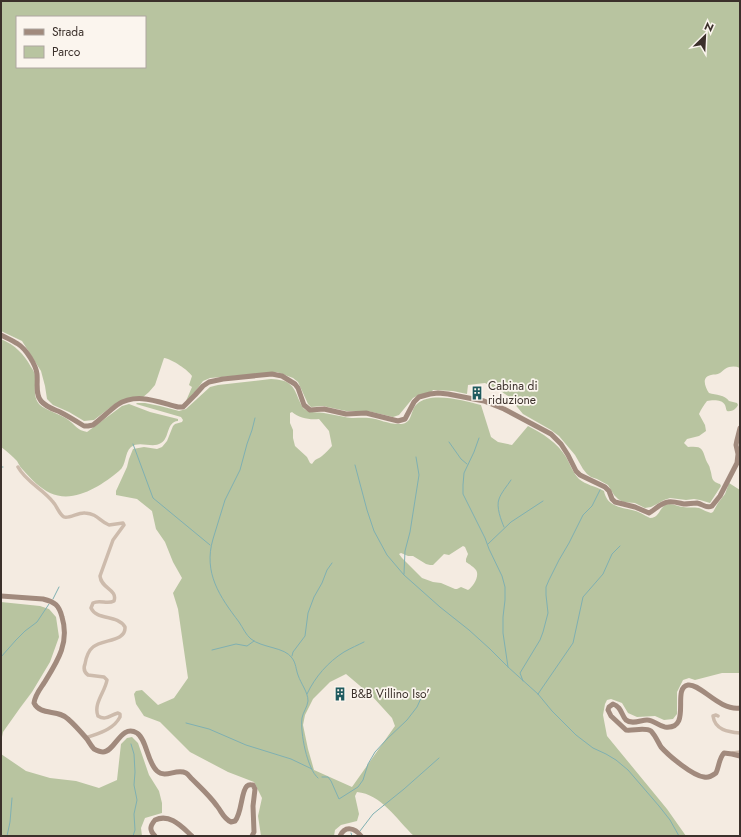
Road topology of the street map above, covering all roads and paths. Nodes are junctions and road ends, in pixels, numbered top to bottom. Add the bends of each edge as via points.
1 (1, 335) edge
2 (740, 428) edge
3 (18, 467) dead end
4 (1, 596) edge
5 (740, 708) edge
6 (718, 716) dead end
7 (740, 733) edge
8 (86, 738) junction
9 (740, 752) edge
10 (732, 754) junction
11 (740, 756) edge
12 (155, 836) edge
13 (192, 836) edge
14 (252, 836) edge
15 (340, 836) edge
16 (361, 836) edge

1 - 2 street via 22,347 31,360 36,369 38,394 42,402 84,426 93,425 118,405 133,398 178,408 189,402 209,382 270,374 282,376 295,384 304,405 310,410 324,409 346,414 366,413 395,421 405,419 414,402 420,397 438,393 448,394 494,404 551,434 561,444 576,471 582,476 605,487 616,502 648,514 662,504 670,502 696,503 710,508 720,496 737,463 736,445
3 - 8 street via 29,481 52,501 62,516 68,517 80,512 96,516 109,525 124,525 113,540 100,576 103,584 114,594 114,601 96,601 91,608 95,613 120,622 125,627 124,632 119,637 90,649 84,668 88,675 104,677 107,680 96,711 98,716 103,719 118,713 120,717 106,731
4 - 8 street via 43,599 59,608 64,628 64,643 58,660 36,695 34,703 42,710 64,715
5 - 10 street via 724,706 690,685 682,690 681,714 677,723 672,726 662,726 650,720 629,722 616,705 612,704 608,708 609,714 624,729 650,731 671,758 699,776 707,778 714,775 723,754
6 - 7 street via 713,716 716,725 728,732
8 - 14 street via 95,749 103,752 110,749 120,736 136,733 143,741 158,772 186,773 231,822 238,816 246,787 253,785 255,789
9 - 10 street
10 - 11 street
12 - 13 street via 150,827 155,820 163,818 173,820
15 - 16 street via 344,830 350,829

